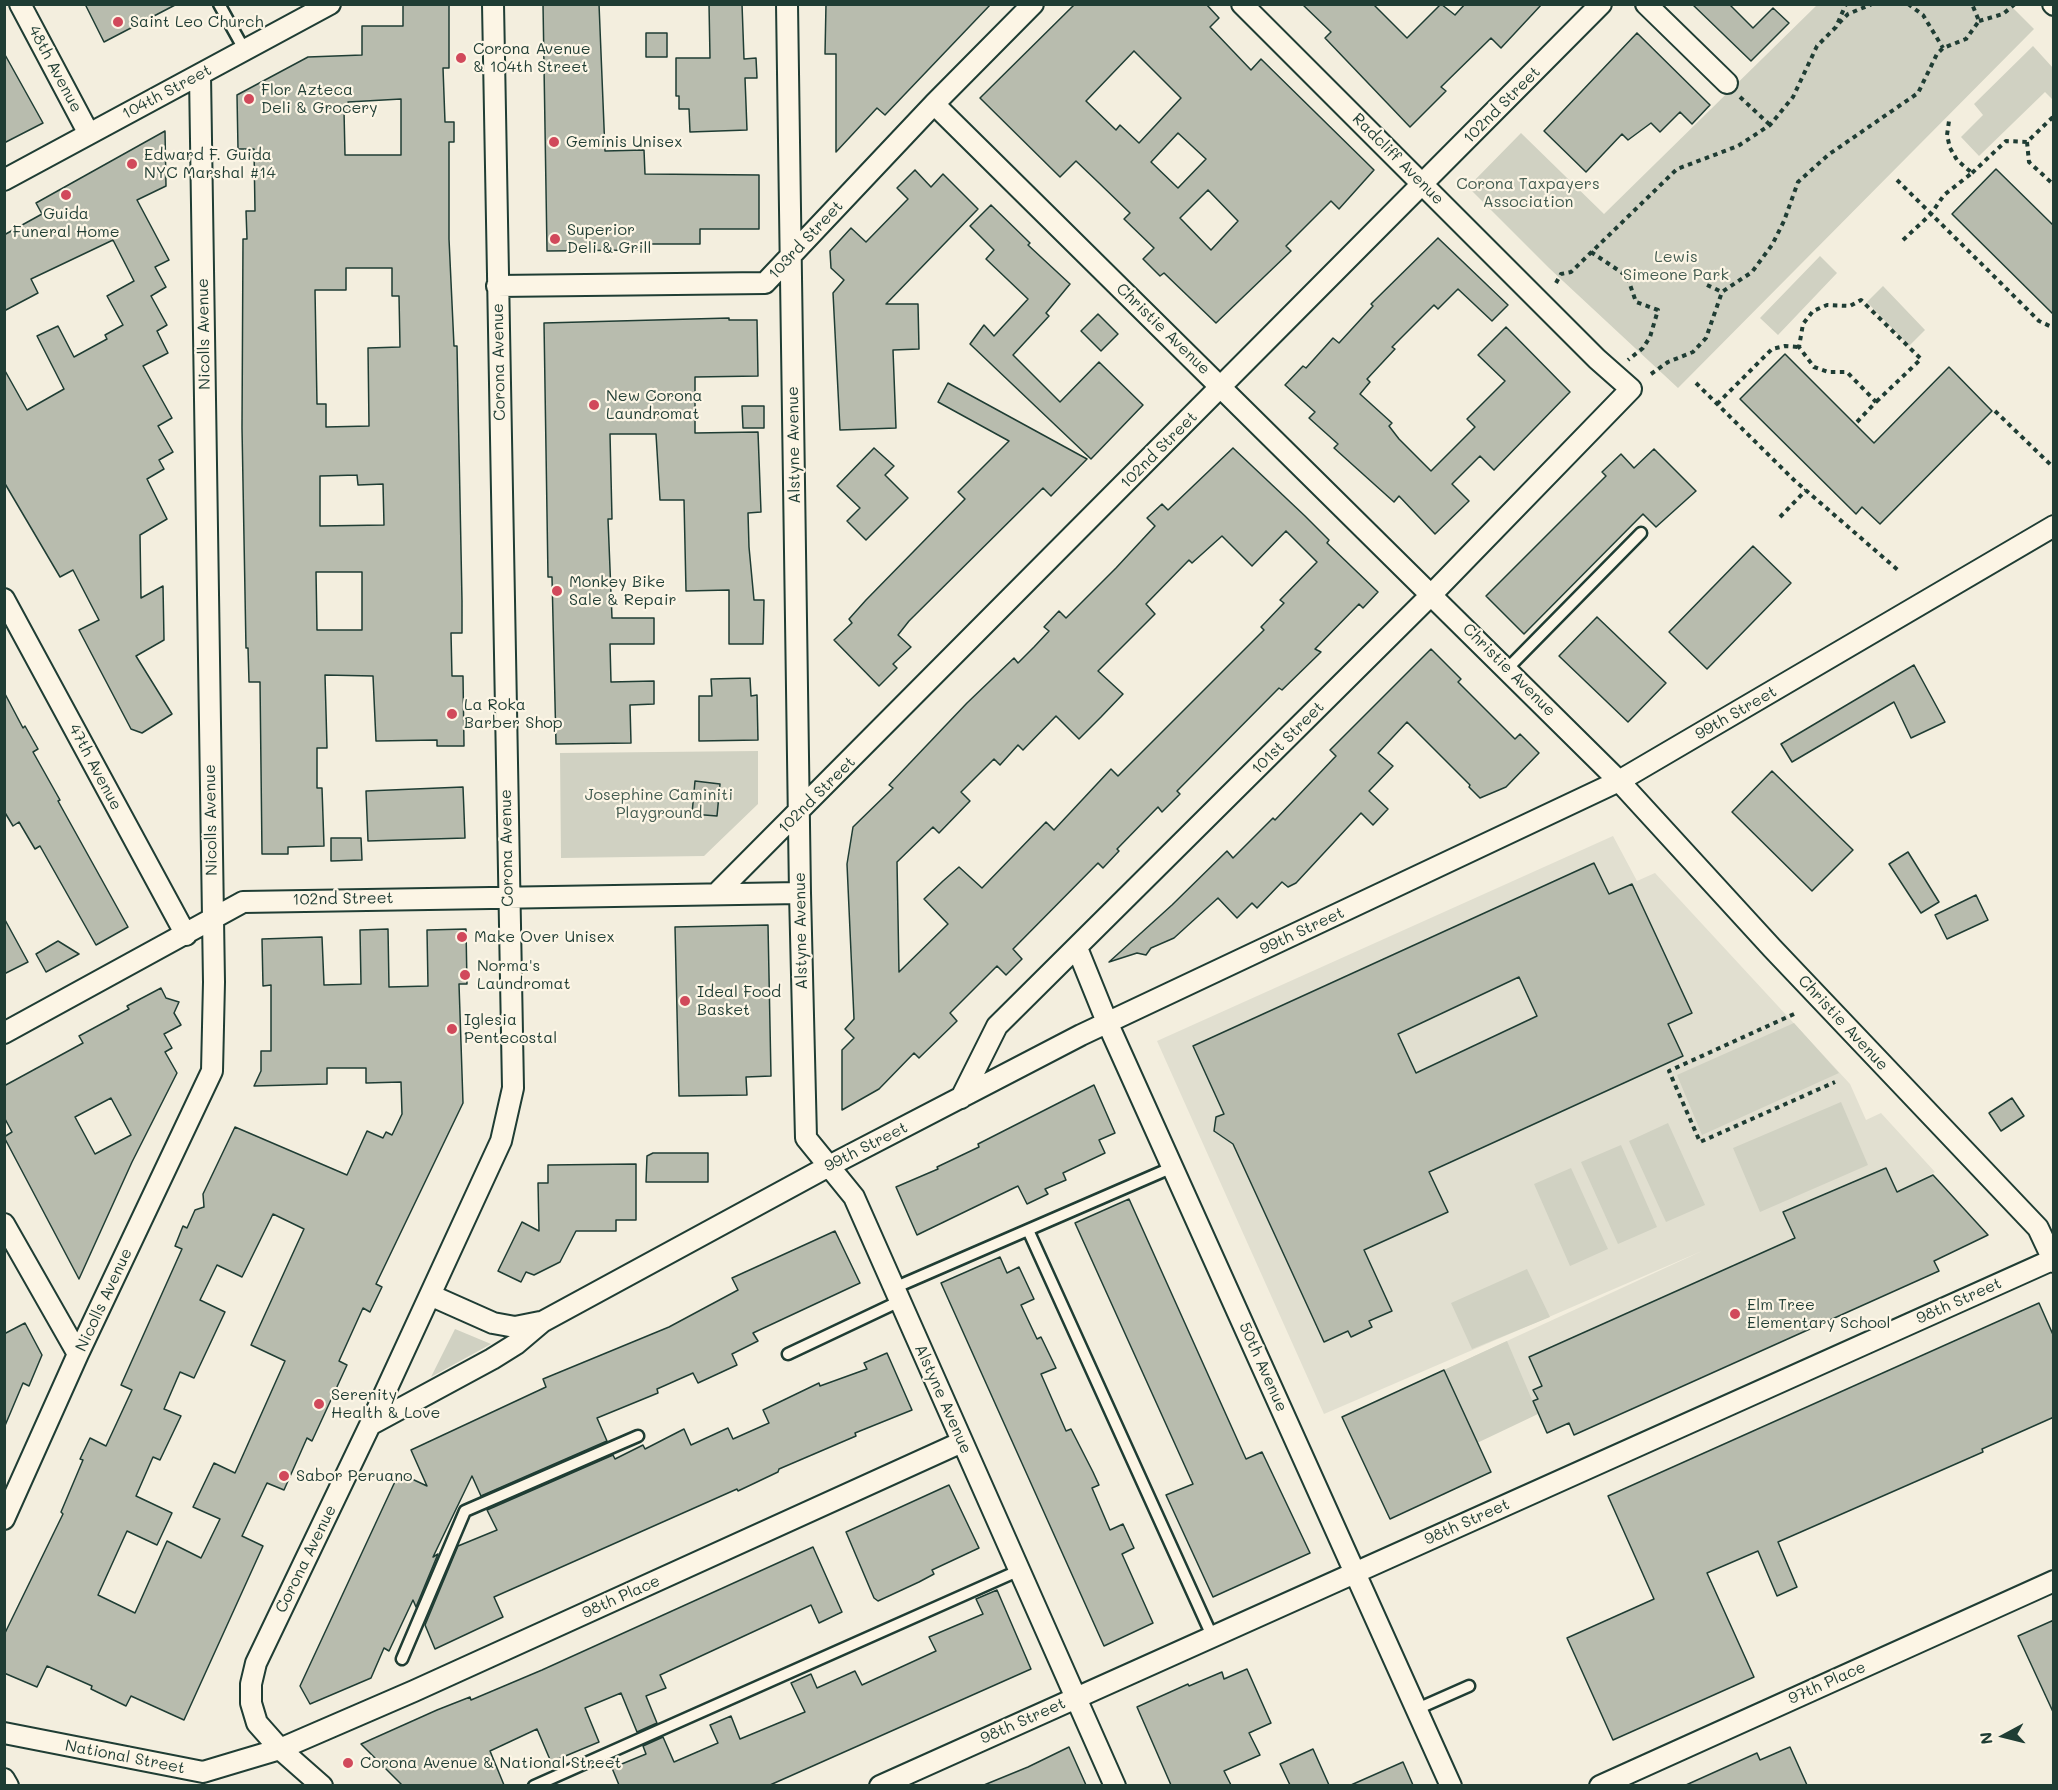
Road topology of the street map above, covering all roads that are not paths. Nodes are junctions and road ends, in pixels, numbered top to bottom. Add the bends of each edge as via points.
1 (20, 4) edge
2 (219, 4) edge
3 (330, 4) edge
4 (493, 4) edge
5 (787, 4) edge
6 (1033, 4) edge
7 (1242, 4) edge
8 (1601, 4) edge
9 (1646, 4) edge
10 (245, 51) junction
11 (200, 75) junction
12 (1727, 84) road end
13 (934, 104) junction
14 (89, 134) junction
15 (4, 180) edge
16 (1423, 185) junction
17 (792, 254) junction
18 (497, 286) junction
19 (1222, 387) junction
20 (1631, 389) joint
21 (2054, 526) edge
22 (1641, 533) dead end
23 (1432, 594) junction
24 (4, 599) edge
25 (1508, 669) junction
26 (1619, 781) junction
27 (799, 813) junction
28 (800, 893) junction
29 (716, 894) junction
30 (509, 896) junction
31 (213, 920) junction
32 (186, 935) junction
33 (1077, 948) junction
34 (1107, 1022) junction
35 (4, 1033) edge
36 (961, 1098) junction
37 (829, 1166) junction
38 (1173, 1167) junction
39 (4, 1224) edge
40 (1028, 1230) junction
41 (2053, 1260) edge
42 (897, 1294) junction
43 (430, 1295) junction
44 (542, 1322) junction
45 (78, 1354) junction
46 (788, 1354) dead end
47 (370, 1425) junction
48 (638, 1436) dead end
49 (962, 1442) junction
50 (4, 1519) edge
51 (1020, 1570) junction
52 (1356, 1572) junction
53 (2054, 1581) edge
54 (1213, 1638) junction
55 (402, 1659) dead end
56 (1469, 1686) dead end
57 (1076, 1698) junction
58 (1417, 1709) junction
59 (4, 1733) edge
60 (280, 1749) junction
61 (4, 1779) edge
62 (8, 1785) edge
63 (322, 1785) edge
64 (534, 1785) edge
65 (880, 1785) edge
66 (1115, 1785) edge
67 (1451, 1785) edge
68 (1600, 1785) edge

1 - 14 street, 48th Avenue
2 - 10 lane
3 - 10 street, 104th Street
4 - 18 street, Corona Avenue
5 - 17 street, Alstyne Avenue
6 - 13 street, 103rd Street
7 - 16 street, Radcliff Avenue
8 - 16 street, 102nd Street
9 - 12 street
10 - 11 street, 104th Street
11 - 14 street, 104th Street
11 - 31 street, Nicolls Avenue
13 - 17 street, 103rd Street
13 - 19 street, Christie Avenue
14 - 15 street, 104th Street
16 - 19 street, 102nd Street
16 - 20 street, Radcliff Avenue
17 - 18 street, 103rd Street via 765,283
17 - 27 street, Alstyne Avenue
18 - 30 street, Corona Avenue
19 - 23 street, Christie Avenue
19 - 27 street, 102nd Street
20 - 23 street, 101st Street
21 - 26 street, 99th Street
22 - 25 lane
23 - 25 street, Christie Avenue
23 - 33 street, 101st Street
24 - 32 street, 47th Avenue
25 - 26 street, Christie Avenue
26 - 34 street, 99th Street
26 - 41 street, Christie Avenue via 2038,1228
27 - 28 street, Alstyne Avenue
27 - 29 street, 102nd Street
28 - 29 street, 102nd Street
28 - 37 street, Alstyne Avenue via 806,1138
29 - 30 street, 102nd Street
30 - 31 street, 102nd Street via 243,902
30 - 43 street, Corona Avenue via 513,1088 501,1142
31 - 32 street, 102nd Street
31 - 45 street, Nicolls Avenue via 212,1071
32 - 35 street, 102nd Street
33 - 34 street, 50th Avenue
33 - 36 street, 101st Street via 998,1026
34 - 36 street, 99th Street
34 - 38 street, 50th Avenue
36 - 37 street, 99th Street
37 - 42 street, Alstyne Avenue via 854,1197
37 - 44 street, 99th Street
38 - 40 lane
38 - 52 street, 50th Avenue
39 - 45 street
40 - 42 lane
40 - 54 lane
41 - 52 street, 98th Street
42 - 46 lane
42 - 49 street, Alstyne Avenue
43 - 44 street, 99th Street via 493,1323 515,1327
43 - 47 street, Corona Avenue
44 - 47 street, 99th Street via 492,1359
45 - 50 street, Nicolls Avenue
47 - 60 street, Corona Avenue via 256,1663 251,1703 256,1723
48 - 55 lane via 465,1512
49 - 51 street, Alstyne Avenue
49 - 60 street, 98th Place
51 - 57 street, Alstyne Avenue
51 - 64 lane
52 - 54 street, 98th Street
52 - 58 street, 50th Avenue
53 - 68 street, 97th Place
54 - 57 street, 98th Street
56 - 58 lane
57 - 65 street, 98th Street
57 - 66 street, Alstyne Avenue
58 - 67 street, 50th Avenue
59 - 60 street, National Street via 202,1772
60 - 63 street, Corona Avenue
61 - 62 street

